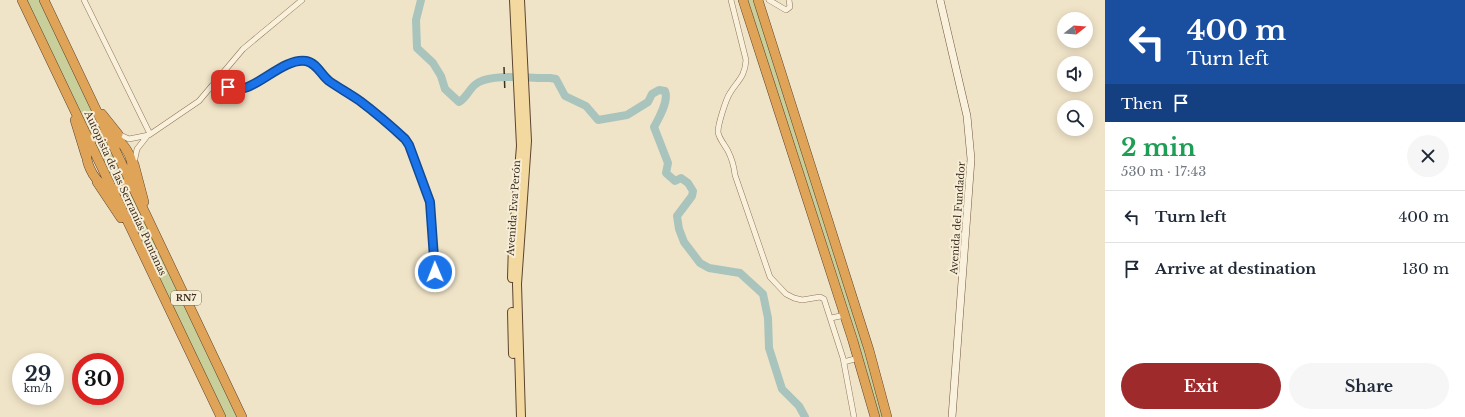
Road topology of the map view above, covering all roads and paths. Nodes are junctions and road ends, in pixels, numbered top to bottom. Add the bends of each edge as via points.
1 (22, 0) edge
2 (44, 0) edge
3 (84, 0) edge
4 (302, 0) edge
5 (514, 0) edge
6 (520, 0) edge
7 (732, 0) edge
8 (743, 0) edge
9 (759, 0) edge
10 (769, 0) edge
11 (788, 0) edge
12 (940, 0) edge
13 (520, 61) junction
14 (217, 79) junction
15 (68, 96) junction
16 (522, 96) junction
17 (149, 134) junction
18 (113, 135) junction
19 (90, 142) junction
20 (88, 163) junction
21 (133, 164) junction
22 (94, 176) junction
23 (129, 180) junction
24 (112, 188) junction
25 (152, 228) junction
26 (137, 242) junction
27 (435, 272) dead end
28 (845, 315) junction
29 (830, 318) junction
30 (176, 324) junction
31 (858, 358) junction
32 (844, 362) junction
33 (216, 417) edge
34 (221, 417) edge
35 (242, 417) edge
36 (516, 417) edge
37 (521, 417) edge
38 (854, 417) edge
39 (875, 417) edge
40 (887, 417) edge
41 (952, 417) edge

1 - 15 highway, Autopista de las Serranías Puntanas / RN7
2 - 18 highway, Autopista de las Serranías Puntanas / RN7 via 86,91
3 - 17 street
4 - 14 street via 243,49
5 - 13 main road, Avenida Eva Perón
6 - 13 main road, Avenida Eva Perón
7 - 29 street via 746,64 742,78 728,98 718,131 720,138 732,159 735,175 770,277 786,294 794,298 824,299
8 - 28 highway
9 - 40 highway via 869,350
10 - 11 street via 786,10 790,7
12 - 41 main road, Avenida del Fundador via 967,116 971,159
13 - 16 main road, Avenida Eva Perón
14 - 17 street via 199,101
14 - 27 street via 231,89 240,90 275,70 308,61 316,65 327,79 359,100 405,139 430,202
15 - 19 highway, Autopista de las Serranías Puntanas / RN7
15 - 20 highway
16 - 36 main road, Avenida Eva Perón via 512,290
16 - 37 main road, Avenida Eva Perón via 526,167 517,284
17 - 18 street via 130,139
17 - 21 street via 136,149
18 - 19 highway via 98,135
18 - 21 highway via 127,151
18 - 23 highway, Autopista de las Serranías Puntanas / RN7
19 - 20 highway via 86,153
19 - 24 highway, Autopista de las Serranías Puntanas / RN7
20 - 22 highway
21 - 23 highway
21 - 25 highway
22 - 24 highway via 100,183
22 - 26 highway
23 - 24 highway via 122,187
23 - 25 highway, Autopista de las Serranías Puntanas / RN7
24 - 26 highway, Autopista de las Serranías Puntanas / RN7
25 - 35 highway, Autopista de las Serranías Puntanas / RN7
26 - 30 highway, Autopista de las Serranías Puntanas / RN7
28 - 29 street
28 - 31 highway
29 - 32 street
30 - 33 highway via 188,358
30 - 34 highway, Autopista de las Serranías Puntanas / RN7
31 - 32 street
31 - 39 highway
32 - 38 street

